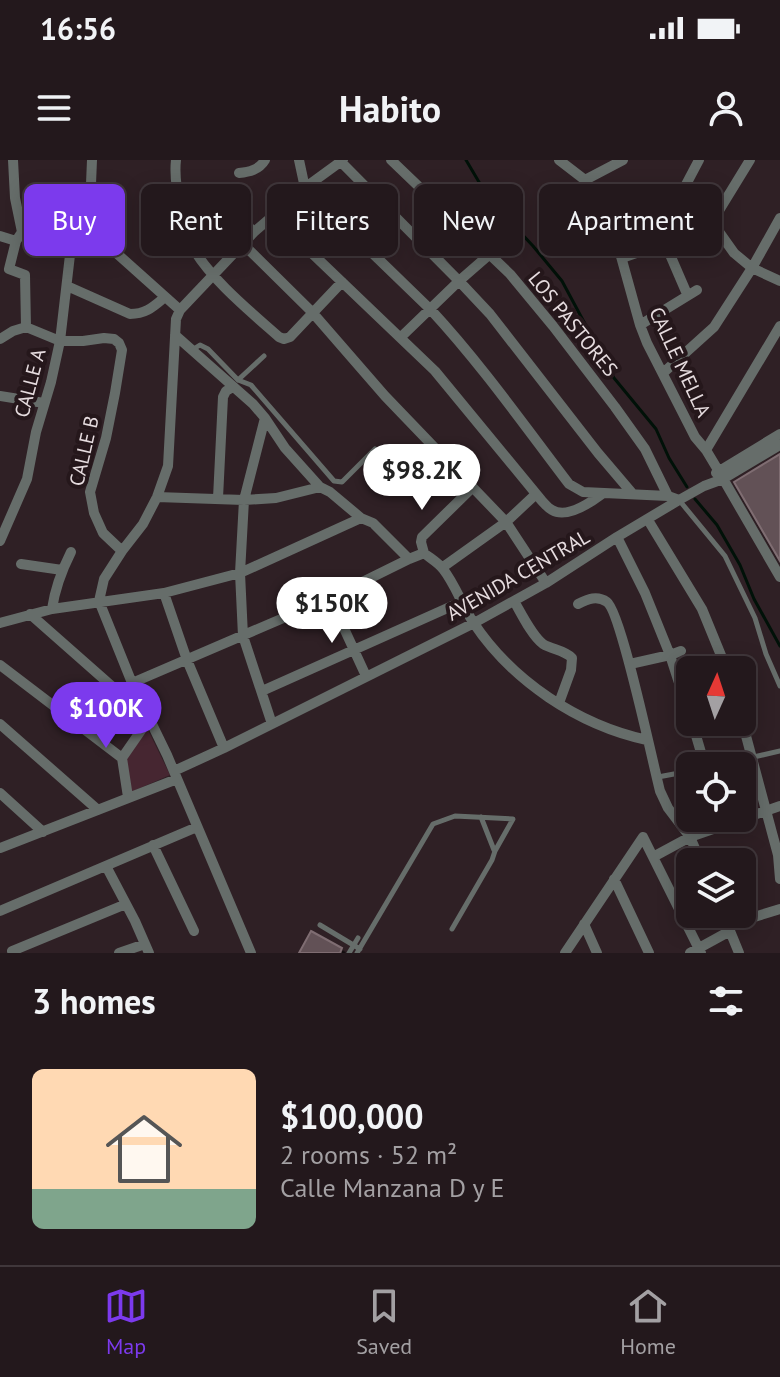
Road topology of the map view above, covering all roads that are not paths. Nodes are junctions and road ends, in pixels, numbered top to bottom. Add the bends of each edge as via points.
1 (13, 160) edge
2 (92, 160) edge
3 (176, 160) edge
4 (265, 160) edge
5 (299, 160) edge
6 (391, 160) edge
7 (559, 160) edge
8 (623, 160) edge
9 (699, 160) edge
10 (750, 160) edge
11 (342, 161) edge
12 (239, 173) dead end
13 (585, 180) junction
14 (91, 184) edge
15 (304, 184) edge
16 (310, 184) edge
17 (416, 184) edge
18 (686, 184) edge
19 (722, 206) edge
20 (780, 218) edge
21 (267, 222) edge
22 (251, 229) edge
23 (254, 232) junction
24 (251, 235) edge
25 (0, 236) edge
26 (24, 236) edge
27 (722, 236) edge
28 (19, 237) junction
29 (251, 252) edge
30 (70, 256) edge
31 (120, 256) edge
32 (231, 256) edge
33 (315, 256) edge
34 (375, 256) edge
35 (488, 256) edge
36 (492, 256) edge
37 (628, 256) edge
38 (672, 256) edge
39 (622, 258) junction
40 (5, 268) edge
41 (752, 268) junction
42 (213, 275) junction
43 (459, 281) junction
44 (780, 281) edge
45 (342, 282) junction
46 (67, 286) junction
47 (165, 297) junction
48 (180, 310) junction
49 (431, 310) junction
50 (312, 312) junction
51 (640, 325) junction
52 (780, 326) edge
53 (26, 327) junction
54 (175, 335) junction
55 (401, 337) junction
56 (0, 339) edge
57 (60, 341) junction
58 (264, 356) dead end
59 (663, 373) junction
60 (235, 383) junction
61 (0, 396) edge
62 (44, 403) junction
63 (265, 418) junction
64 (780, 434) edge
65 (780, 445) edge
66 (375, 449) dead end
67 (706, 450) junction
68 (721, 474) junction
69 (320, 487) junction
70 (472, 488) junction
71 (632, 493) junction
72 (536, 494) junction
73 (602, 494) junction
74 (668, 496) junction
75 (157, 497) junction
76 (218, 498) junction
77 (244, 500) junction
78 (679, 500) junction
79 (361, 518) junction
80 (648, 520) junction
81 (506, 522) junction
82 (617, 537) junction
83 (0, 541) edge
84 (122, 551) junction
85 (71, 552) dead end
86 (424, 553) junction
87 (409, 559) junction
88 (21, 564) dead end
89 (443, 567) junction
90 (62, 570) junction
91 (778, 570) edge
92 (240, 573) junction
93 (546, 583) junction
94 (164, 593) junction
95 (330, 598) junction
96 (99, 601) junction
97 (514, 601) junction
98 (461, 602) junction
99 (578, 604) dead end
100 (52, 609) junction
101 (30, 614) junction
102 (0, 623) edge
103 (474, 623) junction
104 (243, 636) junction
105 (353, 650) junction
106 (675, 653) junction
107 (721, 656) edge
108 (676, 657) edge
109 (187, 660) junction
110 (630, 664) junction
111 (0, 665) edge
112 (366, 676) junction
113 (132, 683) junction
114 (780, 686) edge
115 (262, 691) junction
116 (559, 703) junction
117 (149, 719) junction
118 (0, 724) edge
119 (272, 724) junction
120 (647, 740) junction
121 (224, 748) junction
122 (780, 751) edge
123 (756, 757) edge
124 (122, 758) junction
125 (756, 773) edge
126 (676, 774) edge
127 (175, 775) junction
128 (657, 777) junction
129 (0, 793) edge
130 (128, 797) junction
131 (780, 806) edge
132 (98, 810) junction
133 (766, 810) junction
134 (481, 817) junction
135 (197, 827) junction
136 (43, 832) junction
137 (690, 837) junction
138 (153, 845) junction
139 (0, 848) edge
140 (695, 848) edge
141 (495, 851) junction
142 (653, 857) junction
143 (106, 866) junction
144 (614, 879) junction
145 (780, 879) edge
146 (126, 904) junction
147 (780, 909) edge
148 (0, 911) edge
149 (756, 918) edge
150 (584, 924) junction
151 (320, 925) dead end
152 (729, 928) joint
153 (452, 929) dead end
154 (194, 931) dead end
155 (358, 938) dead end
156 (147, 948) edge
157 (357, 949) edge
158 (12, 951) edge
159 (696, 951) edge
160 (119, 953) edge
161 (251, 953) edge
162 (349, 953) edge
163 (565, 953) edge
164 (597, 953) edge
165 (649, 953) edge
166 (739, 953) edge

1 - 28 street
2 - 14 street, CALLE A
3 - 42 street via 186,232
4 - 12 street via 252,171
5 - 15 street
6 - 17 street, LOS PASTORES
7 - 13 street, CALLE MELLA
8 - 13 street
9 - 18 street
10 - 19 street
11 - 16 street
11 - 43 street
13 - 39 street, CALLE MELLA via 612,224
20 - 41 street
21 - 23 street
22 - 23 street
23 - 24 street
25 - 28 street
26 - 28 street
27 - 41 street
28 - 40 street
29 - 50 street
30 - 46 street, CALLE A
31 - 47 street
32 - 42 street
33 - 45 street
34 - 49 street
35 - 43 street
36 - 74 street, LOS PASTORES via 615,407 645,449
37 - 39 street
38 - 51 street via 692,292
39 - 51 street, CALLE MELLA
40 - 53 street via 25,275
41 - 44 street
41 - 59 street via 714,327
42 - 48 street
42 - 50 street via 284,339
43 - 49 street
43 - 71 street
45 - 50 street
45 - 55 street
46 - 47 street via 130,314 149,311
46 - 57 street, CALLE A
47 - 48 street
48 - 54 street
49 - 55 street
49 - 73 street via 569,484
50 - 70 street
51 - 59 street, CALLE MELLA
52 - 67 street
53 - 56 street
53 - 57 street
54 - 60 street
54 - 75 street via 170,456
55 - 72 street
57 - 62 street, CALLE A
57 - 84 street, CALLE B via 114,339 122,350 90,492 103,533
58 - 60 lane
59 - 67 street, CALLE MELLA
60 - 63 street
60 - 66 lane via 251,385 334,481 342,482
60 - 76 street via 223,397
61 - 62 street
62 - 83 street, CALLE A via 27,479
63 - 69 street
63 - 77 street
64 - 68 street, AVENIDA CENTRAL
65 - 68 street, AVENIDA CENTRAL
67 - 68 street, CALLE MELLA
68 - 78 street, AVENIDA CENTRAL
68 - 91 street, CALLE MELLA
69 - 77 street
69 - 79 street
70 - 81 street
70 - 86 street via 422,537
71 - 73 street
71 - 74 street
72 - 73 street via 553,511 565,513
72 - 81 street
74 - 78 street
75 - 76 street
75 - 84 street
76 - 77 street
77 - 92 street
78 - 80 street, AVENIDA CENTRAL
78 - 114 lane via 725,556
79 - 87 street
79 - 92 street
80 - 82 street, AVENIDA CENTRAL
80 - 107 street via 702,609
81 - 89 street
81 - 93 street
82 - 93 street, AVENIDA CENTRAL
82 - 106 street
84 - 96 street via 104,579
85 - 90 street
86 - 87 street
86 - 89 street
87 - 95 street
88 - 90 street
89 - 98 street
90 - 100 street
92 - 94 street
92 - 104 street
93 - 97 street, AVENIDA CENTRAL
94 - 96 street
94 - 109 street
95 - 104 street
95 - 105 street
96 - 100 street
96 - 113 street
97 - 103 street, AVENIDA CENTRAL
97 - 116 street via 540,641 572,658
98 - 103 street
98 - 105 street
99 - 110 street via 594,598 612,607
100 - 101 street
101 - 102 street
101 - 117 street
103 - 112 street, AVENIDA CENTRAL
103 - 116 street via 524,680
104 - 109 street
104 - 115 street
105 - 112 street
105 - 115 street
106 - 108 street
106 - 110 street
109 - 113 street
109 - 121 street
110 - 120 street
111 - 124 street
112 - 119 street, AVENIDA CENTRAL
113 - 117 street
115 - 119 street
116 - 120 street via 606,729
117 - 124 street
117 - 127 street
118 - 132 street
119 - 121 street, AVENIDA CENTRAL
120 - 128 street
121 - 127 street, AVENIDA CENTRAL
122 - 123 lane
124 - 130 street
125 - 133 street
126 - 128 lane
127 - 130 street, AVENIDA CENTRAL
127 - 135 street
128 - 137 street via 668,808
129 - 136 street
130 - 132 street, AVENIDA CENTRAL
131 - 133 street
132 - 136 street, AVENIDA CENTRAL
133 - 137 street
133 - 145 street
134 - 141 lane
134 - 141 lane via 513,819
134 - 157 lane via 455,816 433,824
135 - 138 street
135 - 161 street
136 - 139 street, AVENIDA CENTRAL
137 - 140 street
137 - 142 street
138 - 143 street
138 - 154 street
141 - 153 lane
142 - 144 street via 643,837
142 - 159 street
143 - 146 street
143 - 148 street
144 - 150 street
144 - 165 street
146 - 156 street
146 - 158 street
147 - 149 street
150 - 163 street
150 - 164 street
151 - 157 lane
152 - 159 street
152 - 166 street
155 - 157 lane
156 - 160 street
157 - 162 lane

